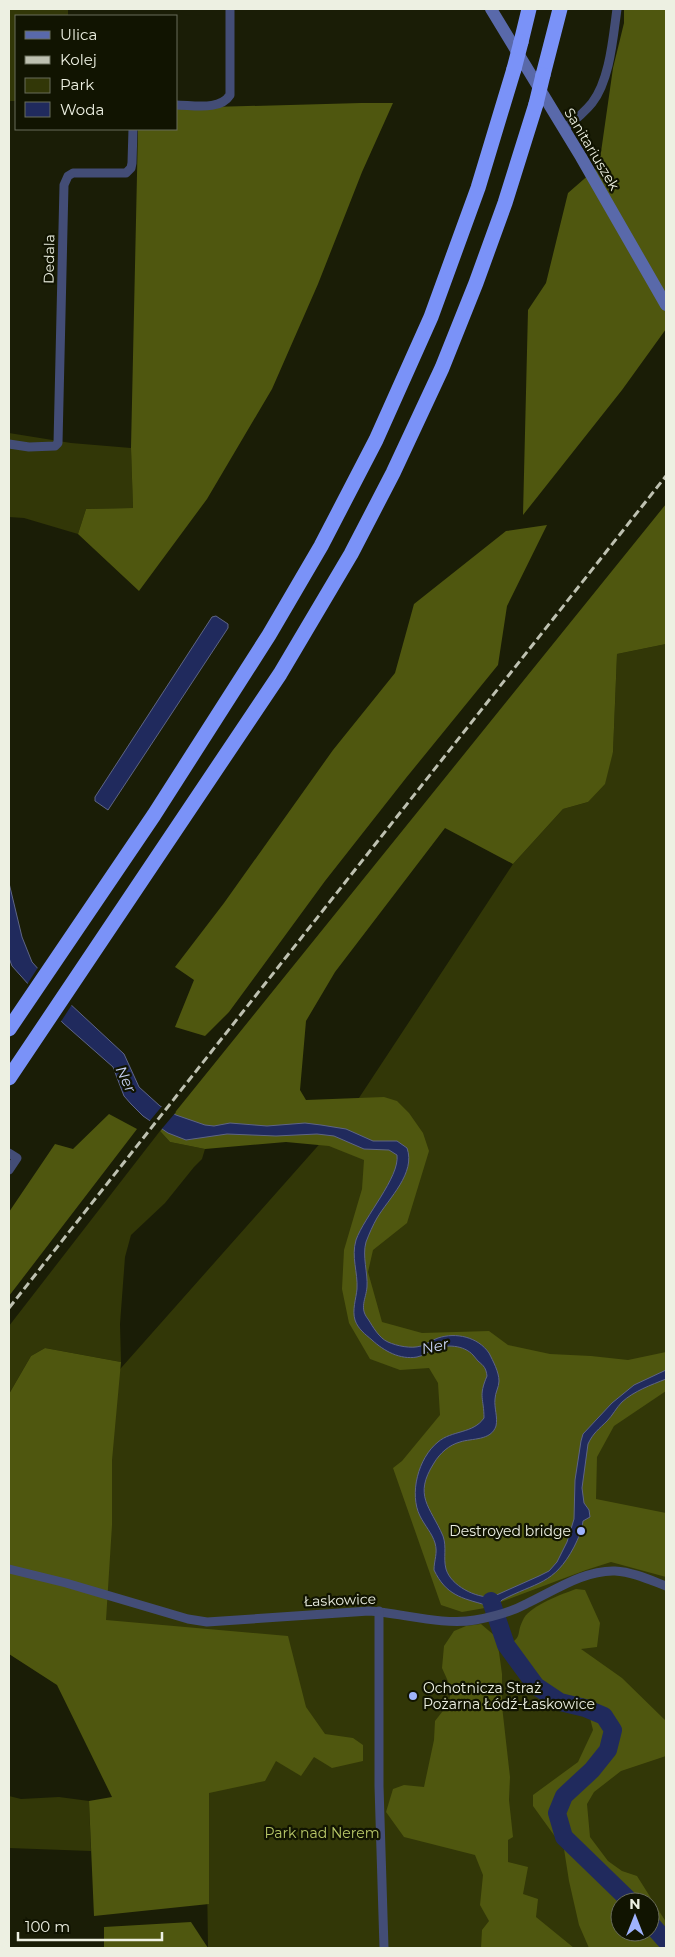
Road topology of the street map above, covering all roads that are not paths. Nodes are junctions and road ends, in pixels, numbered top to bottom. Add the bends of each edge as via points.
1 (230, 9) edge
2 (491, 9) edge
3 (529, 9) edge
4 (560, 9) edge
5 (617, 9) edge
6 (178, 104) edge
7 (564, 129) junction
8 (133, 130) edge
9 (666, 305) edge
10 (9, 444) edge
11 (9, 1029) edge
12 (9, 1078) edge
13 (9, 1153) edge
14 (9, 1170) edge
15 (9, 1569) edge
16 (666, 1586) edge
17 (378, 1612) junction
18 (384, 1948) edge

1 - 6 street via 230,95 220,105
2 - 7 street, Sanitariuszek
3 - 11 highway, bridge via 478,188 431,317 376,440 321,546 269,635 159,807
4 - 12 highway, bridge via 536,104 502,212 448,351 393,474 351,554 280,674
5 - 7 street via 608,62 597,96
7 - 9 street, Sanitariuszek
8 - 10 street, Dedala via 132,163 126,173 73,173 64,185 58,443 55,446 29,447
13 - 14 street via 17,1158
15 - 17 street, Łaskowice via 207,1622
16 - 17 street, Łaskowice via 628,1573 598,1572 508,1612 481,1619 448,1621
17 - 18 street

